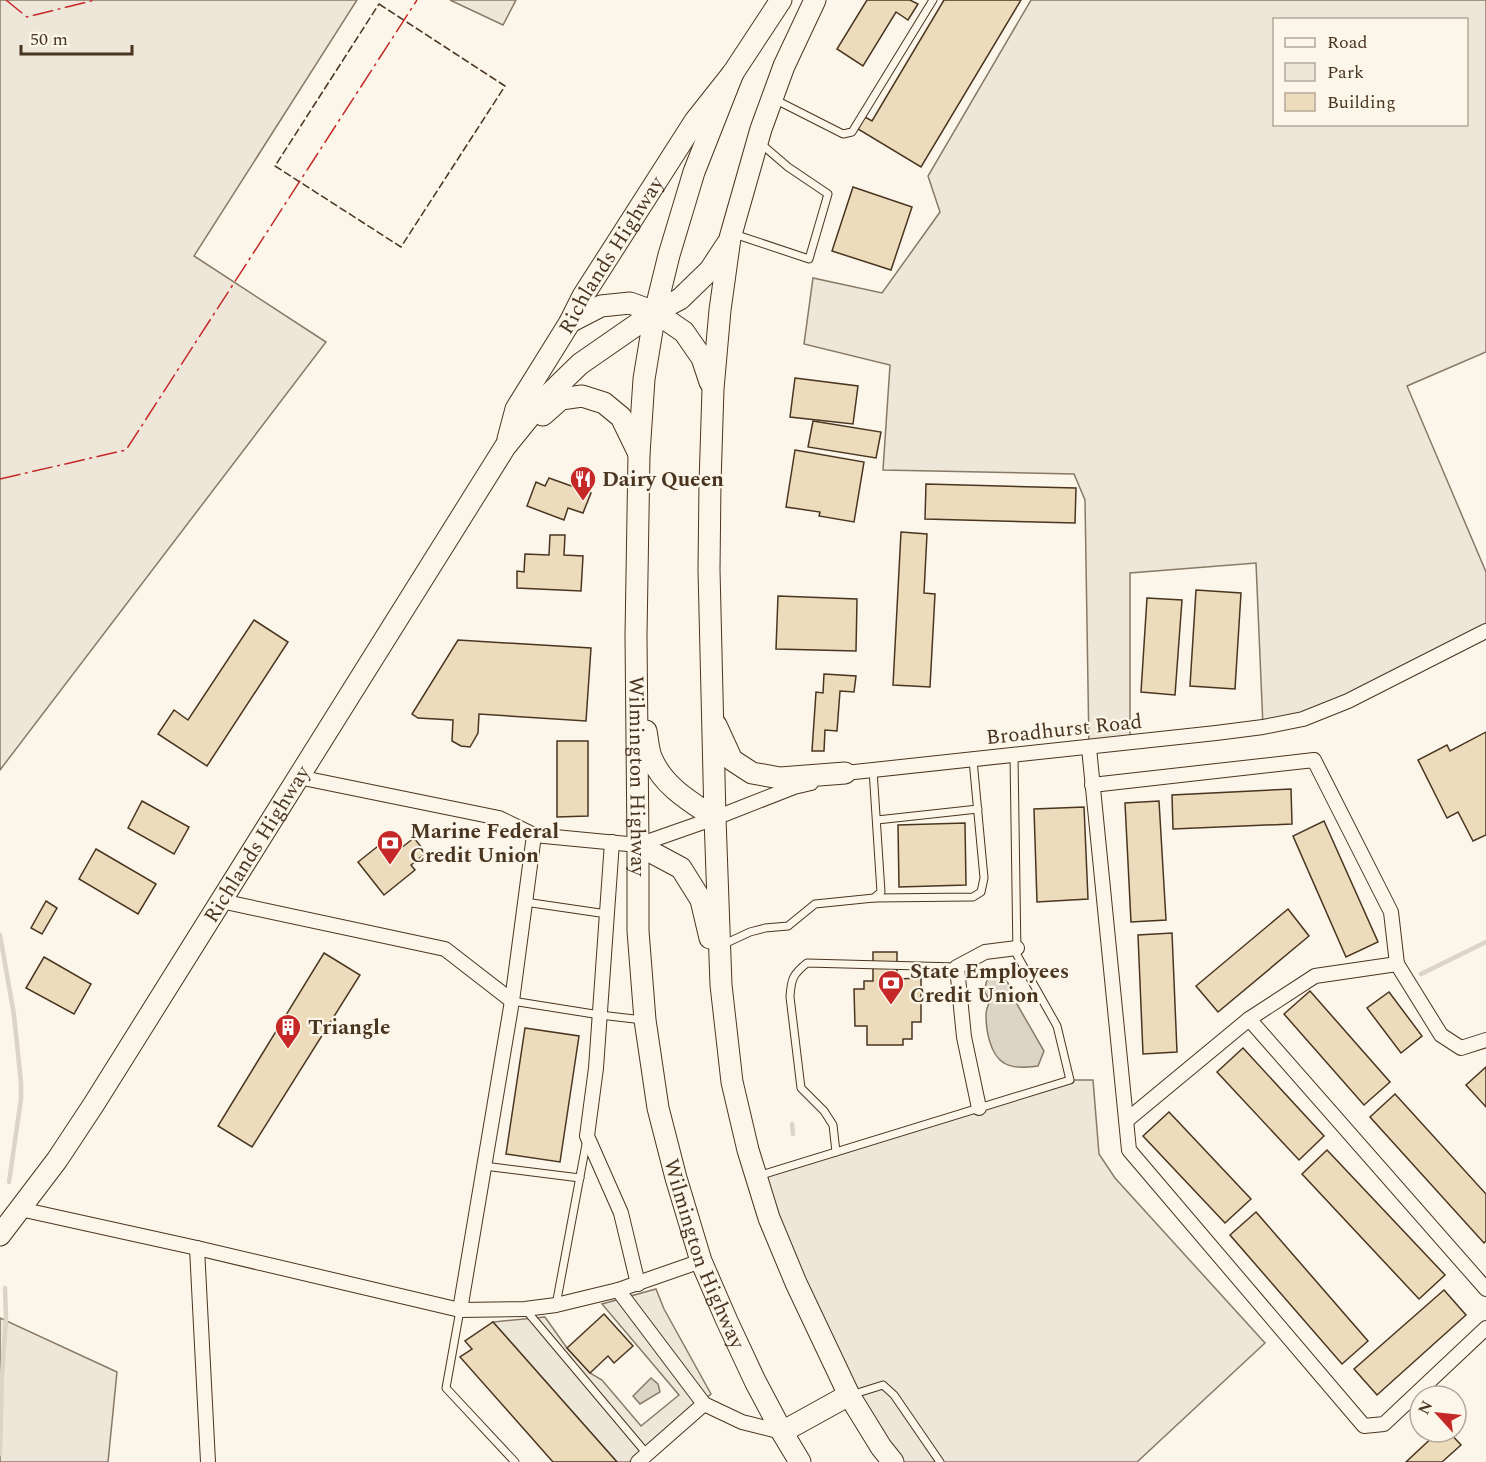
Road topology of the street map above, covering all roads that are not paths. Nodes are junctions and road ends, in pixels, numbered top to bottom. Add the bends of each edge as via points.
1 (781, 0) edge
2 (815, 0) edge
3 (933, 0) edge
4 (733, 73) junction
5 (772, 98) junction
6 (757, 141) junction
7 (731, 236) junction
8 (655, 312) junction
9 (570, 322) junction
10 (713, 389) junction
11 (505, 447) junction
12 (639, 454) junction
13 (1486, 631) edge
14 (635, 681) junction
15 (712, 718) junction
16 (1089, 748) junction
17 (1014, 756) junction
18 (973, 760) junction
19 (873, 770) junction
20 (844, 773) junction
21 (298, 777) junction
22 (1092, 784) junction
23 (978, 809) junction
24 (715, 818) junction
25 (877, 820) junction
26 (534, 835) junction
27 (612, 842) junction
28 (638, 845) junction
29 (874, 898) junction
30 (221, 901) junction
31 (525, 902) junction
32 (606, 914) junction
33 (719, 946) junction
34 (1017, 948) junction
35 (1397, 964) junction
36 (957, 967) junction
37 (721, 986) junction
38 (512, 1001) junction
39 (600, 1015) junction
40 (1249, 1019) junction
41 (645, 1020) junction
42 (1486, 1040) edge
43 (979, 1108) junction
44 (1127, 1120) junction
45 (587, 1136) junction
46 (836, 1152) junction
47 (484, 1166) junction
48 (756, 1177) junction
49 (580, 1178) junction
50 (20, 1209) junction
51 (0, 1235) edge
52 (197, 1248) junction
53 (701, 1261) junction
54 (638, 1284) junction
55 (1486, 1289) edge
56 (618, 1290) junction
57 (556, 1305) junction
58 (525, 1309) junction
59 (460, 1310) junction
60 (1486, 1328) edge
61 (849, 1395) junction
62 (704, 1404) junction
63 (782, 1432) junction
64 (642, 1458) edge
65 (208, 1462) edge
66 (515, 1462) edge
67 (800, 1462) edge
68 (893, 1462) edge
69 (940, 1462) edge

1 - 4 main road
2 - 5 main road
3 - 5 lane via 852,132 843,134
4 - 8 main road, Wilmington Highway via 694,172
4 - 9 main road, Richlands Highway via 695,121
5 - 6 main road
6 - 7 main road
6 - 7 lane via 828,194 809,259
7 - 8 main road, Richlands Highway via 710,270 680,299
7 - 10 main road
8 - 9 main road via 630,303 601,306
8 - 10 main road via 684,332 702,358
8 - 11 main road, Richlands Highway via 580,364 544,399
8 - 12 main road, Wilmington Highway via 644,379
9 - 11 main road, Richlands Highway via 516,409
10 - 15 main road via 709,538
11 - 12 main road via 561,399 582,396 604,403 621,417
11 - 21 main road, Richlands Highway
12 - 14 main road, Wilmington Highway
13 - 16 street, Broadhurst Road via 1348,701 1303,719 1263,728
14 - 24 main road via 652,759 666,782
14 - 28 main road, Wilmington Highway
15 - 20 main road via 732,760 752,773 780,778
15 - 24 main road
16 - 17 street, Broadhurst Road
16 - 22 street
17 - 18 street, Broadhurst Road
17 - 34 lane
18 - 19 street, Broadhurst Road
18 - 23 lane
19 - 20 street, Broadhurst Road
19 - 25 lane
20 - 24 street, Broadhurst Road
21 - 26 street via 499,818
21 - 30 main road, Richlands Highway
22 - 35 street via 1314,760 1391,912
22 - 44 street
23 - 25 lane
23 - 29 lane via 984,878 981,892 973,897
24 - 28 street, Broadhurst Road
24 - 33 main road
25 - 29 lane via 881,892
26 - 27 street
26 - 31 street
27 - 28 street
27 - 32 street
28 - 37 main road via 681,868 701,900
28 - 41 main road, Wilmington Highway via 638,931
29 - 33 lane via 815,904 788,926 750,932
30 - 38 street via 445,949
30 - 50 main road, Richlands Highway via 94,1104
31 - 32 lane
31 - 38 street
32 - 39 street
33 - 37 main road
34 - 36 street via 985,952
34 - 43 lane via 1017,955 1057,1026 1070,1080
35 - 40 street via 1315,976
35 - 42 street via 1441,1035 1461,1048
36 - 43 street via 964,1037
36 - 46 lane via 807,963 797,971 791,981 790,996 801,1088 833,1125
37 - 48 main road via 732,1082
38 - 39 lane
38 - 47 street
39 - 41 lane
39 - 45 street
40 - 44 street
40 - 55 street
41 - 53 main road, Wilmington Highway via 658,1108
43 - 46 lane
44 - 60 street via 1129,1149 1364,1426 1384,1424
45 - 49 lane
45 - 54 street via 621,1213
46 - 48 lane
47 - 49 lane
47 - 59 street
48 - 61 main road via 796,1283
49 - 57 lane
50 - 51 main road, Richlands Highway
50 - 52 street
52 - 59 street
52 - 65 street
53 - 54 street
53 - 63 main road, Wilmington Highway
54 - 56 street
56 - 57 street
56 - 62 street
57 - 58 street
58 - 59 street
58 - 64 lane
59 - 66 lane via 446,1388
61 - 63 main road
61 - 68 main road
61 - 69 lane via 883,1385
62 - 63 street via 742,1422
62 - 64 street
63 - 67 main road, Wilmington Highway

